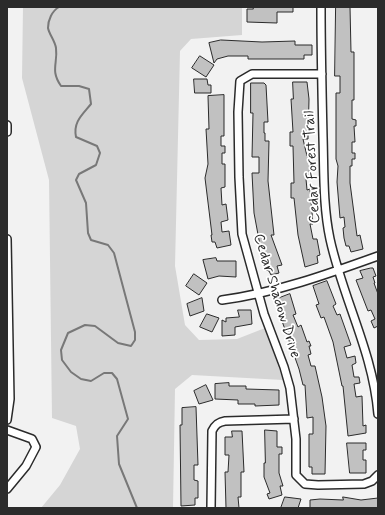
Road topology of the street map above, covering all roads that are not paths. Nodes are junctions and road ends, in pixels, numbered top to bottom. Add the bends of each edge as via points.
1 (321, 7) edge
2 (322, 74) junction
3 (7, 125) edge
4 (7, 132) edge
5 (7, 239) edge
6 (378, 256) edge
7 (337, 269) junction
8 (258, 293) junction
9 (222, 300) dead end
10 (378, 414) edge
11 (7, 420) edge
12 (294, 420) junction
13 (7, 430) edge
14 (378, 475) edge
15 (7, 489) edge
16 (211, 508) edge

1 - 2 street, Cedar Forest Trail
2 - 7 street, Cedar Forest Trail via 325,202
2 - 8 street, Cedar Shadow Drive via 252,74 240,81 238,170 242,234
3 - 4 street
5 - 11 street via 10,400
6 - 7 street
7 - 8 street
7 - 10 street, Cedar Forest Trail via 363,340 377,396
8 - 9 street
8 - 12 street, Cedar Shadow Drive via 284,367
12 - 14 street, Cedar Shadow Drive via 296,475 305,484 364,484 372,482
12 - 16 street via 225,421 215,426 212,432
13 - 15 street via 32,439 36,447 26,466

